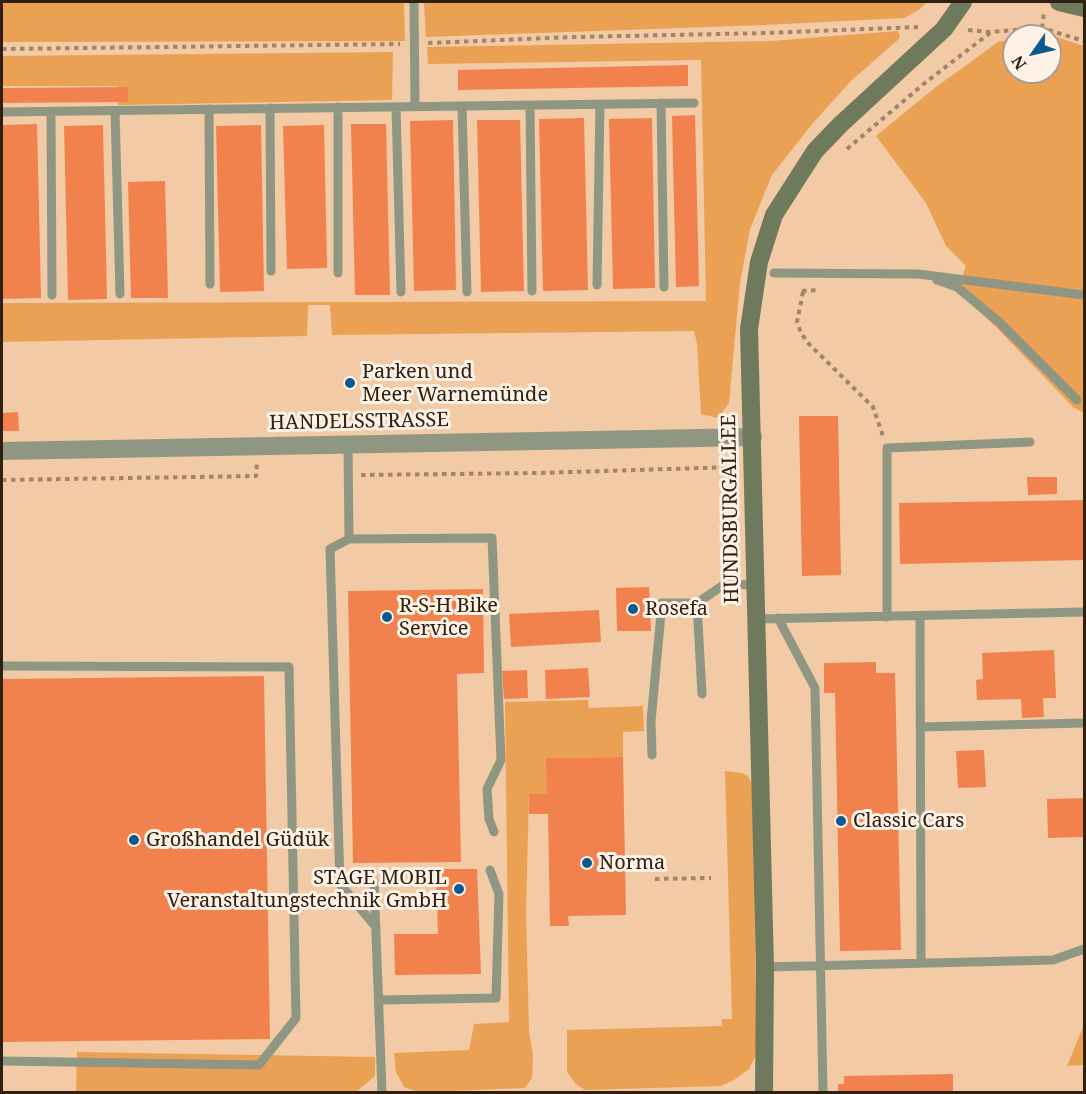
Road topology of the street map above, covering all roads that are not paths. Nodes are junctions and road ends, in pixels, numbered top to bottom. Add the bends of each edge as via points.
1 (414, 2) edge
2 (963, 2) edge
3 (1059, 2) edge
4 (1084, 8) edge
5 (661, 103) junction
6 (694, 103) dead end
7 (600, 104) junction
8 (530, 105) junction
9 (396, 106) junction
10 (415, 106) junction
11 (462, 106) junction
12 (338, 107) junction
13 (270, 108) junction
14 (209, 109) junction
15 (115, 111) junction
16 (2, 112) edge
17 (51, 112) junction
18 (271, 272) dead end
19 (338, 273) dead end
20 (774, 273) dead end
21 (918, 274) junction
22 (210, 285) dead end
23 (597, 285) dead end
24 (664, 287) dead end
25 (467, 291) dead end
26 (532, 291) dead end
27 (400, 292) dead end
28 (120, 294) dead end
29 (52, 295) dead end
30 (1084, 295) edge
31 (1077, 400) dead end
32 (753, 436) junction
33 (1030, 442) dead end
34 (348, 444) junction
35 (2, 451) edge
36 (349, 539) junction
37 (756, 585) junction
38 (697, 603) junction
39 (1084, 612) edge
40 (920, 616) junction
41 (887, 617) junction
42 (778, 618) junction
43 (756, 619) junction
44 (2, 666) edge
45 (702, 694) dead end
46 (1084, 723) edge
47 (920, 727) junction
48 (652, 755) dead end
49 (494, 832) dead end
50 (490, 870) dead end
51 (374, 880) dead end
52 (376, 927) junction
53 (1084, 949) edge
54 (921, 963) junction
55 (819, 965) junction
56 (765, 967) junction
57 (380, 1000) junction
58 (2, 1060) edge
59 (382, 1092) edge
60 (764, 1092) edge
61 (823, 1092) edge

1 - 10 lane
2 - 32 street, HUNDSBURGALLEE via 944,28 815,151 774,215 759,262 749,329
3 - 4 street
5 - 6 lane
5 - 7 lane
5 - 24 lane
7 - 8 lane
7 - 23 lane
8 - 11 lane
8 - 26 lane
9 - 10 lane
9 - 12 lane
9 - 27 lane
10 - 11 lane
11 - 25 lane
12 - 13 lane
12 - 19 lane
13 - 14 lane
13 - 18 lane
14 - 15 lane
14 - 22 lane
15 - 17 lane
15 - 28 lane
16 - 17 lane
17 - 29 lane
20 - 21 lane
21 - 30 lane
21 - 31 lane via 957,287 999,322
32 - 34 street, HANDELSSTRASSE
32 - 37 street, HUNDSBURGALLEE
33 - 41 lane via 887,448
34 - 35 street, HANDELSSTRASSE
34 - 36 lane
36 - 49 lane via 492,538 501,760 487,789
36 - 52 lane via 330,549 340,884
37 - 38 lane via 725,584
37 - 43 street, HUNDSBURGALLEE
38 - 45 lane
38 - 48 lane via 662,603 651,721
39 - 40 lane
40 - 41 lane
40 - 47 lane
41 - 42 lane
42 - 43 lane
42 - 55 lane via 814,688
43 - 56 street, HUNDSBURGALLEE
44 - 58 lane via 289,667 296,1018 259,1065
46 - 47 lane
47 - 54 lane
50 - 57 lane via 499,894 496,998
51 - 52 lane
52 - 57 lane
53 - 54 lane via 1053,960
54 - 55 lane
55 - 56 lane
55 - 61 lane
56 - 60 street, HUNDSBURGALLEE
57 - 59 lane

